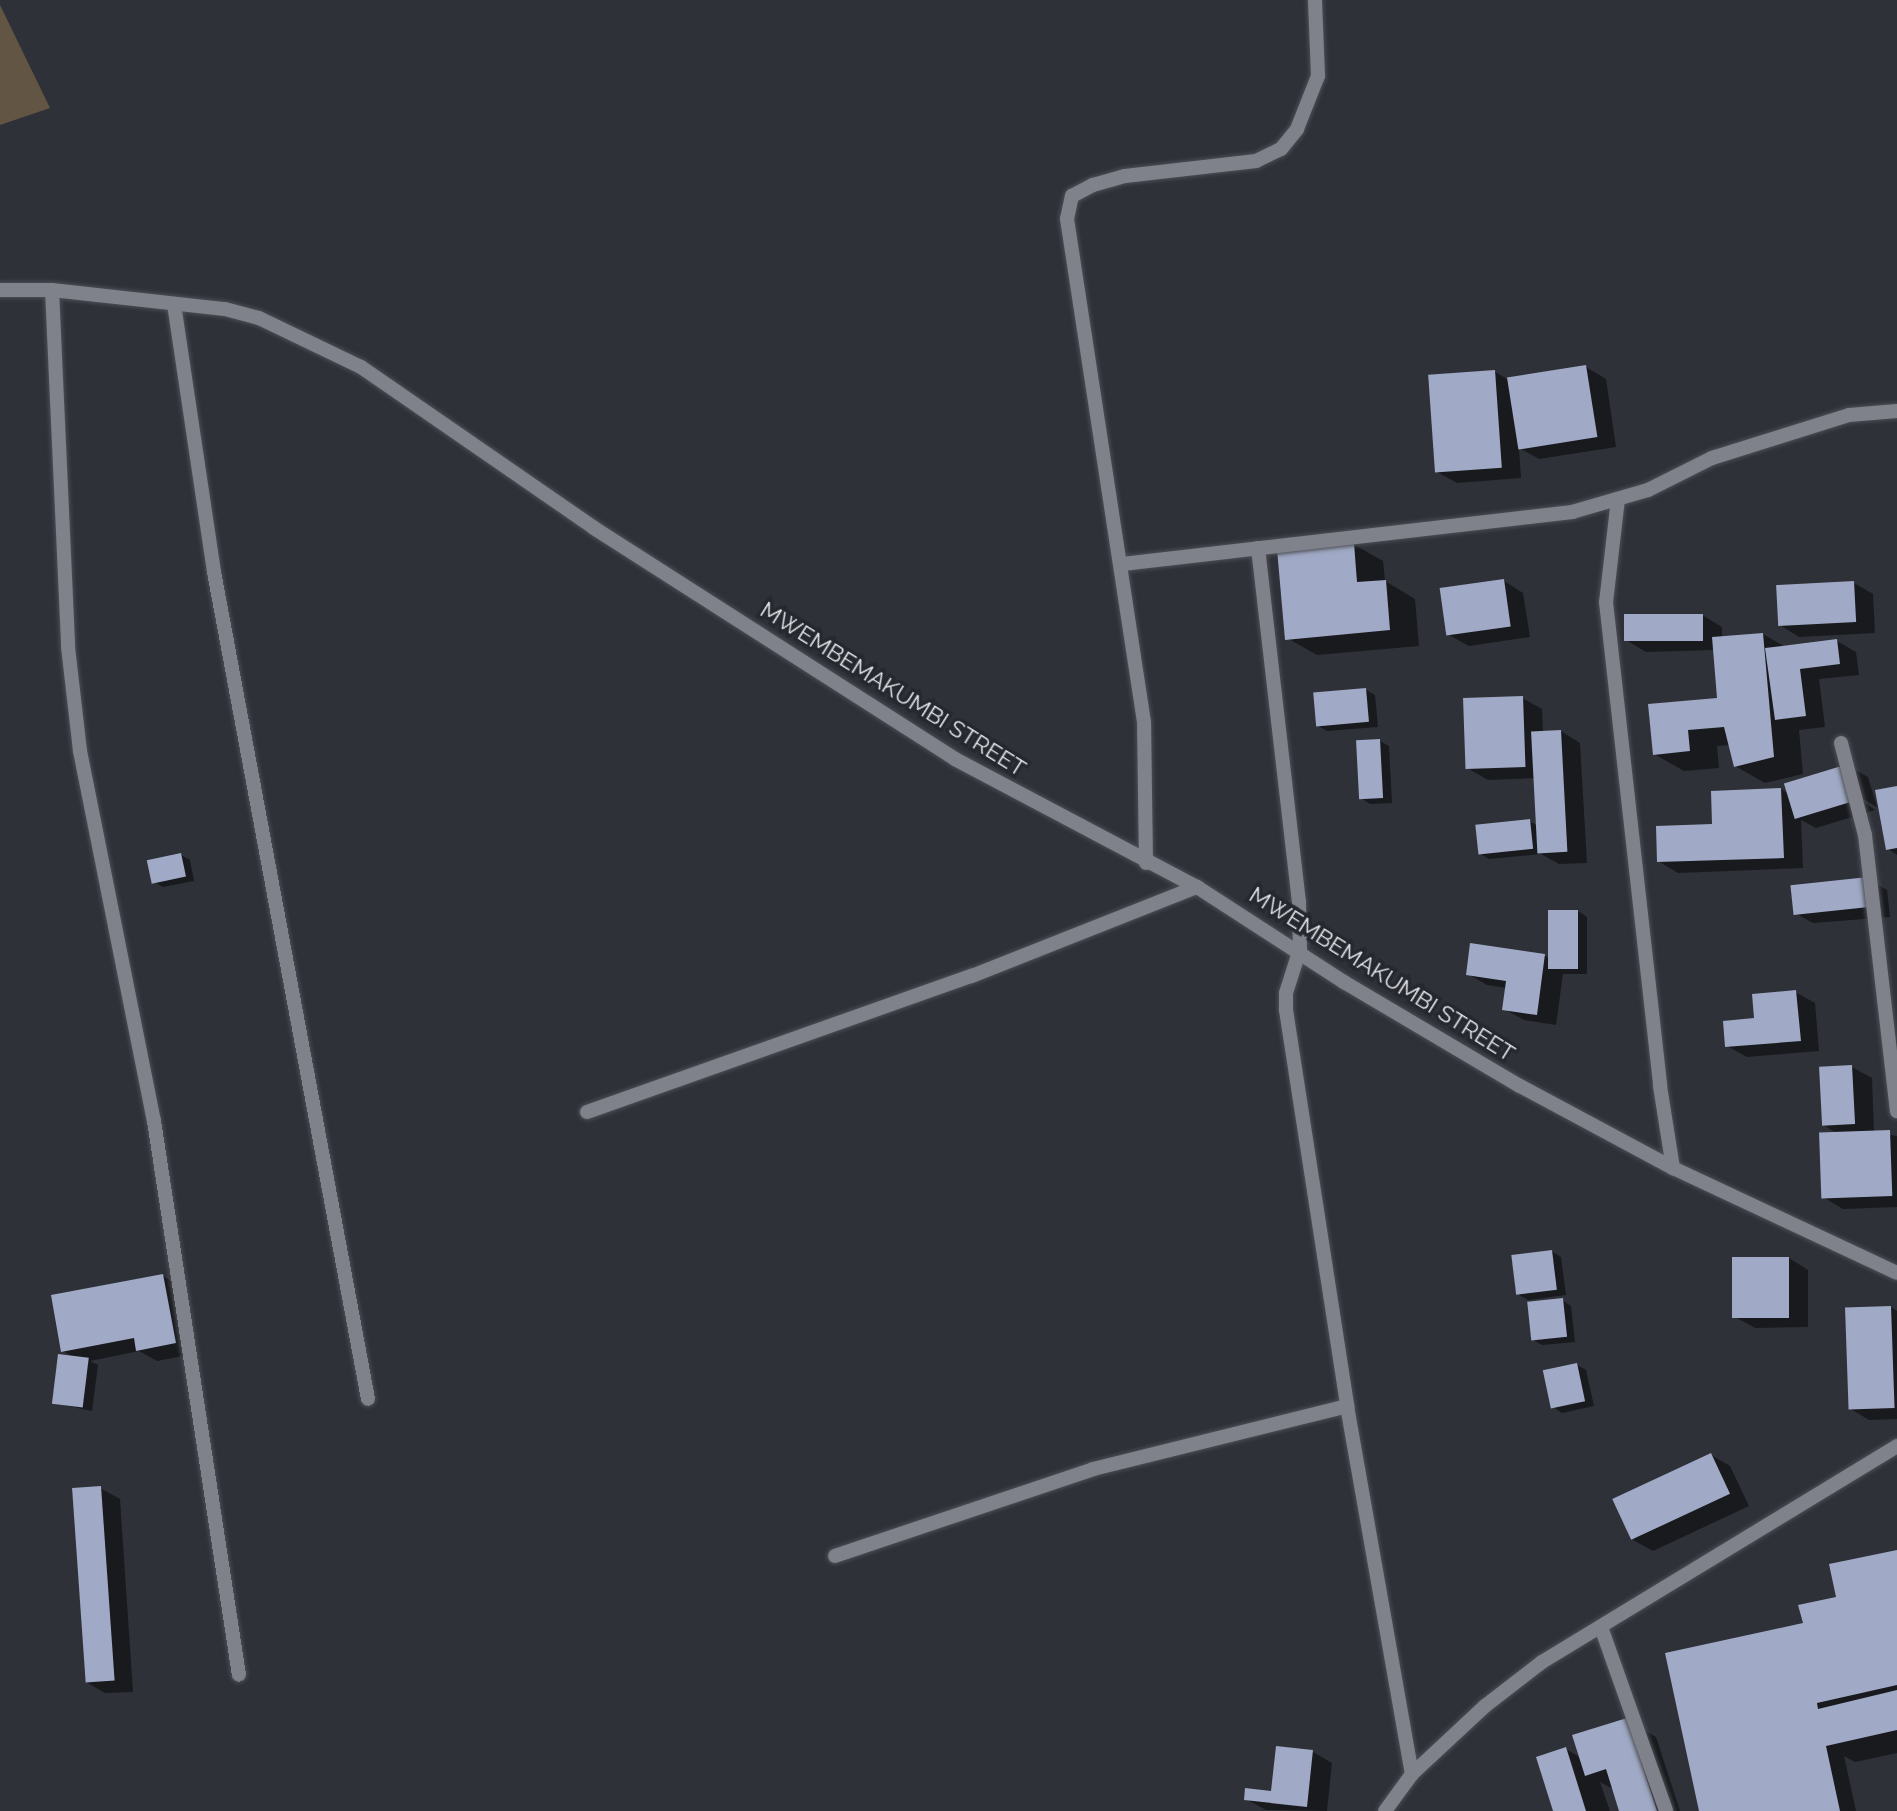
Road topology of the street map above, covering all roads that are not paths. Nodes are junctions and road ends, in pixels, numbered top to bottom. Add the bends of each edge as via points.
1 (1315, 0) edge
2 (0, 290) edge
3 (52, 290) junction
4 (174, 304) junction
5 (1897, 411) edge
6 (1618, 499) junction
7 (1258, 548) junction
8 (1123, 564) junction
9 (1841, 743) dead end
10 (1146, 863) junction
11 (1197, 887) junction
12 (1300, 949) junction
13 (1897, 1111) edge
14 (587, 1112) dead end
15 (1673, 1168) junction
16 (1897, 1273) edge
17 (368, 1399) dead end
18 (1347, 1406) junction
19 (1897, 1446) edge
20 (835, 1556) dead end
21 (1601, 1627) junction
22 (239, 1675) dead end
23 (1412, 1774) junction
24 (1385, 1811) edge
25 (1666, 1811) edge

1 - 8 street via 1318,76 1297,129 1281,149 1256,161 1125,176 1072,196 1067,219 1069,255
2 - 3 street, MWEMBEMAKUMBI STREET
3 - 4 street, MWEMBEMAKUMBI STREET
3 - 22 street via 68,647 80,751 154,1121
4 - 10 street, MWEMBEMAKUMBI STREET via 259,318 361,367 594,527 955,759
4 - 17 street via 214,572
5 - 6 street via 1849,415 1737,450
6 - 7 street via 1572,512
6 - 15 street via 1606,602
7 - 8 street
7 - 12 street via 1299,901
8 - 10 street via 1147,754
9 - 13 street via 1865,835
10 - 11 street, MWEMBEMAKUMBI STREET
11 - 12 street, MWEMBEMAKUMBI STREET
11 - 14 street via 972,976
12 - 15 street, MWEMBEMAKUMBI STREET via 1344,982 1520,1086
12 - 18 street via 1286,993 1286,1010
15 - 16 street, MWEMBEMAKUMBI STREET
18 - 20 street via 1093,1469
18 - 23 street
19 - 21 street
21 - 23 street via 1542,1662 1485,1706
21 - 25 street
23 - 24 street

